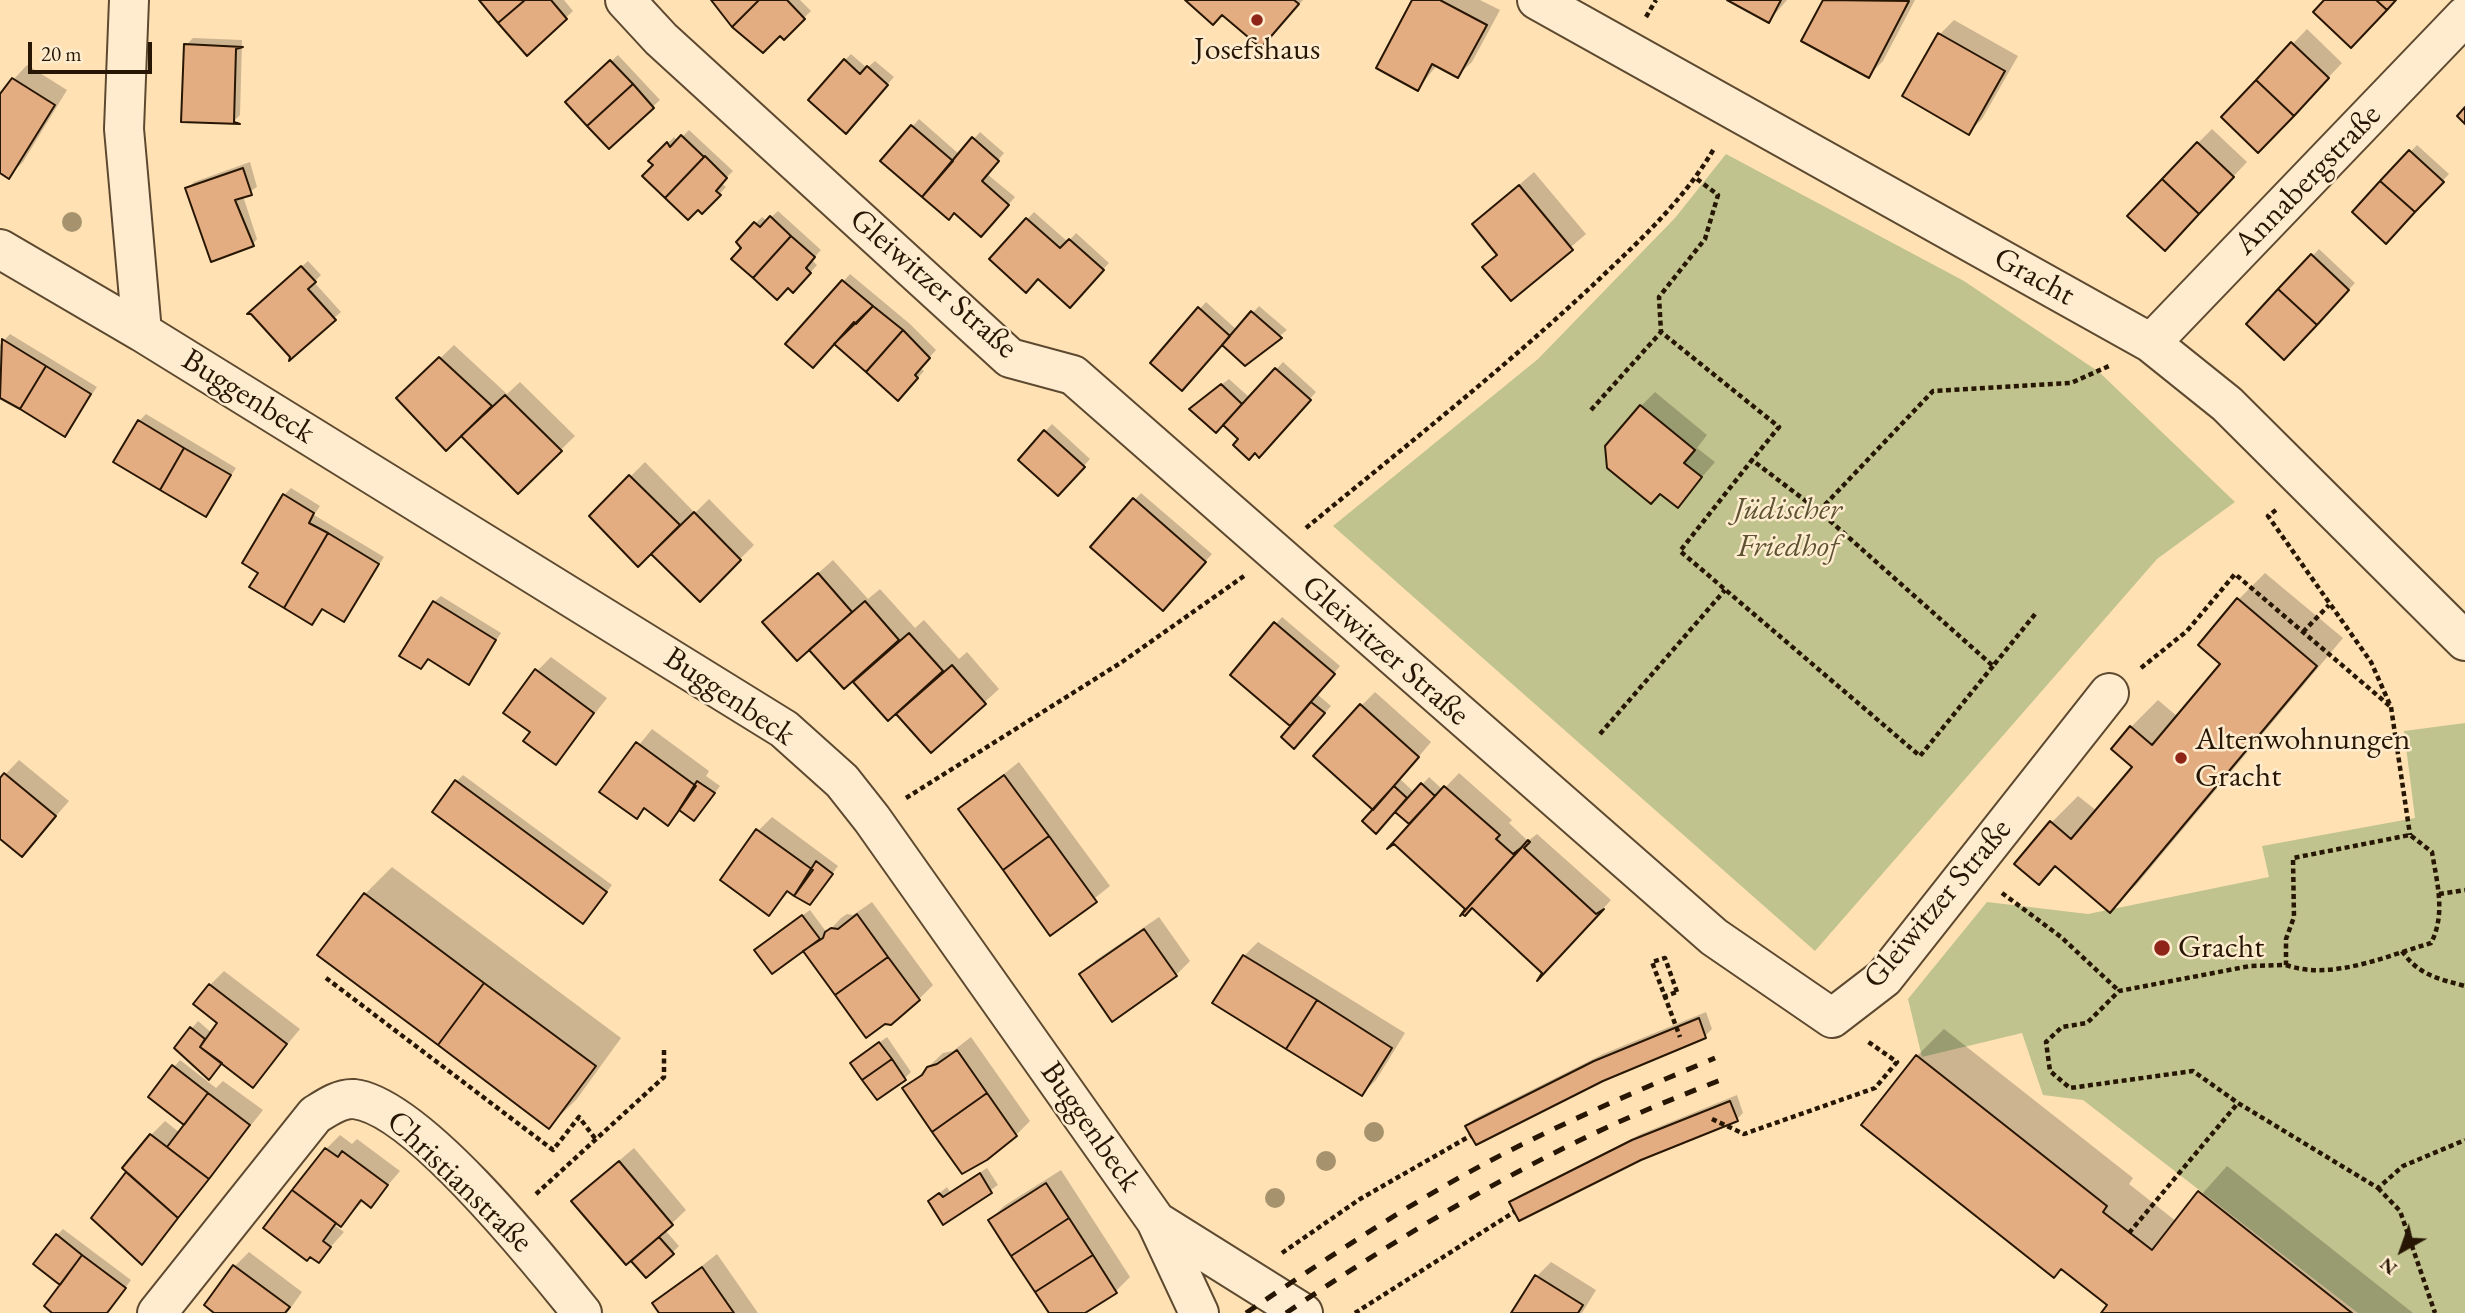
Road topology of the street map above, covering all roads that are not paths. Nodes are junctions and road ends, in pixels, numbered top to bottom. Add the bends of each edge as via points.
1 (129, 0) edge
2 (625, 0) edge
3 (1538, 0) edge
4 (2465, 16) edge
5 (0, 248) edge
6 (142, 332) junction
7 (2135, 351) junction
8 (2465, 641) edge
9 (2109, 693) road end
10 (1156, 1221) junction
11 (157, 1313) edge
12 (582, 1313) edge
13 (1199, 1313) edge
14 (1303, 1313) edge

1 - 6 street via 124,129
2 - 9 street, Gleiwitzer Straße via 661,39 1010,358 1073,375 1714,937 1832,1018 1884,978
3 - 7 street, Gracht
4 - 7 street, Annabergstraße
5 - 6 street, Buggenbeck
6 - 10 street, Buggenbeck via 784,729 842,781 872,819
7 - 8 street, Gracht via 2227,404
10 - 13 street
10 - 14 street, Buggenbeck
11 - 12 street, Christianstraße via 315,1115 352,1098 379,1106 436,1151 507,1221

